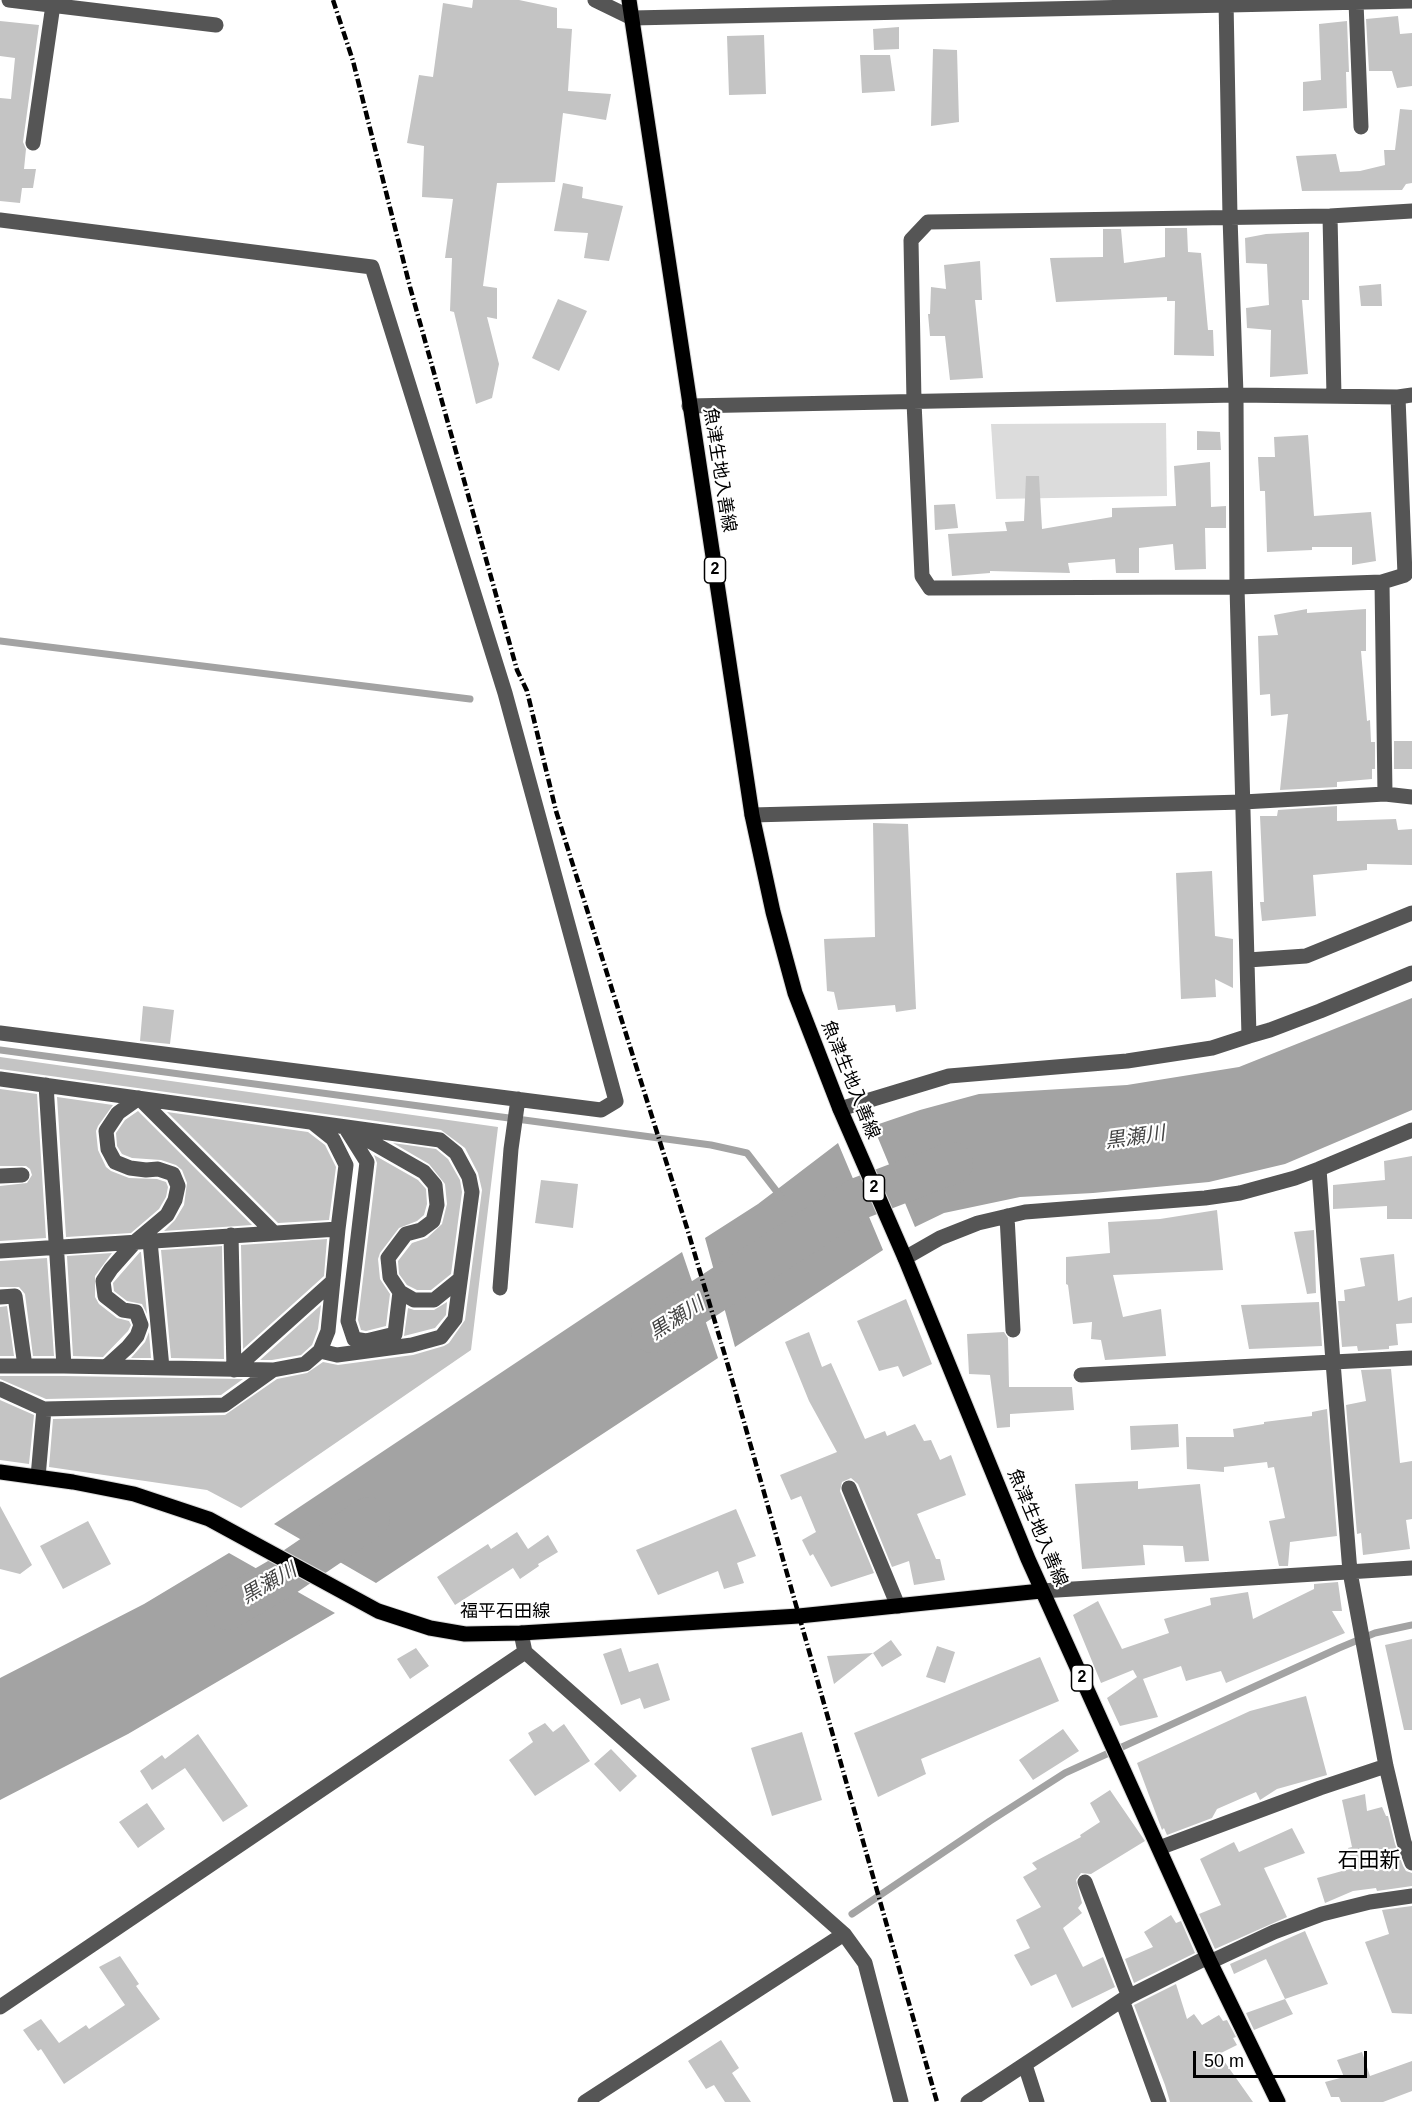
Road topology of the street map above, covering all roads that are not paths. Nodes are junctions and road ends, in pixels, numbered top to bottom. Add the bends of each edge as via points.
1 (9, 0) edge
2 (595, 0) edge
3 (629, 0) edge
4 (1412, 1) edge
5 (1226, 2) edge
6 (1356, 2) junction
7 (53, 5) junction
8 (632, 18) junction
9 (216, 25) dead end
10 (1361, 127) dead end
11 (33, 143) dead end
12 (1412, 211) edge
13 (1330, 216) junction
14 (1230, 217) junction
15 (0, 220) edge
16 (1236, 395) junction
17 (1334, 396) junction
18 (1405, 396) edge
19 (914, 402) junction
20 (689, 406) junction
21 (1409, 575) edge
22 (1382, 582) junction
23 (1237, 587) junction
24 (1385, 794) junction
25 (1412, 796) edge
26 (1243, 802) junction
27 (752, 815) junction
28 (1412, 913) edge
29 (1248, 960) junction
30 (1412, 973) edge
31 (0, 1033) edge
32 (1249, 1036) junction
33 (0, 1079) edge
34 (46, 1085) junction
35 (139, 1098) junction
36 (518, 1099) junction
37 (840, 1109) junction
38 (313, 1123) junction
39 (345, 1127) junction
40 (1412, 1130) edge
41 (1319, 1168) junction
42 (22, 1175) dead end
43 (0, 1176) edge
44 (1007, 1216) junction
45 (338, 1229) junction
46 (274, 1233) junction
47 (231, 1235) junction
48 (143, 1241) junction
49 (56, 1246) junction
50 (0, 1251) edge
51 (902, 1253) junction
52 (460, 1279) junction
53 (332, 1282) junction
54 (500, 1288) dead end
55 (400, 1292) junction
56 (0, 1298) edge
57 (1013, 1330) dead end
58 (320, 1351) junction
59 (1412, 1358) edge
60 (1333, 1362) junction
61 (0, 1366) edge
62 (25, 1366) junction
63 (64, 1366) junction
64 (106, 1367) junction
65 (162, 1368) junction
66 (234, 1370) junction
67 (273, 1370) junction
68 (1081, 1375) dead end
69 (0, 1389) edge
70 (44, 1410) junction
71 (0, 1473) edge
72 (38, 1477) junction
73 (849, 1488) dead end
74 (1412, 1568) edge
75 (1350, 1572) junction
76 (1041, 1591) junction
77 (898, 1606) junction
78 (521, 1633) junction
79 (525, 1652) junction
80 (1386, 1766) junction
81 (1159, 1848) junction
82 (1412, 1863) edge
83 (1085, 1882) dead end
84 (1412, 1896) edge
85 (844, 1934) junction
86 (1209, 1959) junction
87 (1126, 1999) junction
88 (0, 2007) edge
89 (1025, 2065) junction
90 (585, 2102) edge
91 (901, 2102) edge
92 (968, 2102) edge
93 (1037, 2102) edge
94 (1159, 2102) edge
95 (1278, 2102) edge

1 - 7 street
2 - 8 street
3 - 8 main road, 魚津生地入善線 / 2
4 - 6 street
5 - 6 street
5 - 8 street
5 - 14 street
6 - 10 street
7 - 9 street
7 - 11 street
8 - 20 main road, 魚津生地入善線 / 2
12 - 13 street
13 - 14 street
13 - 17 street
14 - 16 street
14 - 19 street via 928,222 911,240
15 - 36 street via 372,267 505,693 616,1101 601,1110
16 - 17 street
16 - 19 street
16 - 23 street
17 - 18 street
18 - 21 street
19 - 20 street
19 - 23 street via 922,576 930,588
20 - 27 main road, 魚津生地入善線 / 2
21 - 22 street
22 - 23 street
22 - 24 street
23 - 26 street
24 - 25 street
24 - 26 street
26 - 27 street
26 - 29 street
27 - 37 main road, 魚津生地入善線 / 2 via 795,993
28 - 29 street via 1306,956
29 - 32 street
30 - 32 street
31 - 36 street
32 - 37 street via 1212,1048 1127,1061 950,1076
33 - 34 street
34 - 35 street
34 - 49 street
35 - 38 street
35 - 46 street
35 - 48 street via 118,1113 106,1131 108,1149 116,1162 130,1168 173,1174 178,1186 167,1215
36 - 54 street
37 - 51 main road, 魚津生地入善線 / 2
38 - 39 street
38 - 45 street via 333,1139 346,1165
39 - 52 street via 440,1140 456,1153 472,1192
39 - 55 street via 424,1172 435,1185 437,1205 433,1221 406,1234 388,1258 390,1277
39 - 55 street via 367,1162 348,1321 354,1339 366,1341 395,1334
40 - 41 street
41 - 44 street via 1240,1193
41 - 60 street
42 - 43 street
44 - 51 street
44 - 57 street
45 - 46 street
45 - 53 street
46 - 47 street
47 - 48 street
47 - 66 street
48 - 49 street
48 - 64 street via 103,1281 105,1296 123,1310 136,1312 141,1325 137,1336
48 - 65 street
49 - 50 street
49 - 63 street
51 - 76 main road, 魚津生地入善線 / 2
52 - 55 street via 434,1300 414,1300
52 - 58 street via 454,1319 441,1337 337,1355
53 - 58 street via 328,1331
53 - 66 street
56 - 62 street via 15,1296
58 - 67 street via 305,1364
59 - 60 street
60 - 68 street
60 - 75 street
61 - 62 street
62 - 63 street
63 - 64 street
64 - 65 street
65 - 66 street
66 - 67 street
67 - 70 street via 224,1405
69 - 70 street
70 - 72 street
71 - 72 main road, 福平石田線
72 - 78 main road, 福平石田線 via 134,1494 209,1519 378,1611 430,1628 465,1634
73 - 77 street
74 - 75 street
75 - 76 street
75 - 80 street
76 - 77 main road, 福平石田線
76 - 81 main road, 魚津生地入善線 / 2
77 - 78 main road, 福平石田線
78 - 79 street
79 - 85 street
79 - 88 street
80 - 81 street
80 - 82 street
81 - 86 main road, 魚津生地入善線 / 2
83 - 87 street
84 - 86 street via 1322,1914
85 - 90 street
85 - 91 street via 865,1963
86 - 87 street
86 - 95 main road, 魚津生地入善線 / 2
87 - 89 street
87 - 94 street
89 - 92 street
89 - 93 street

